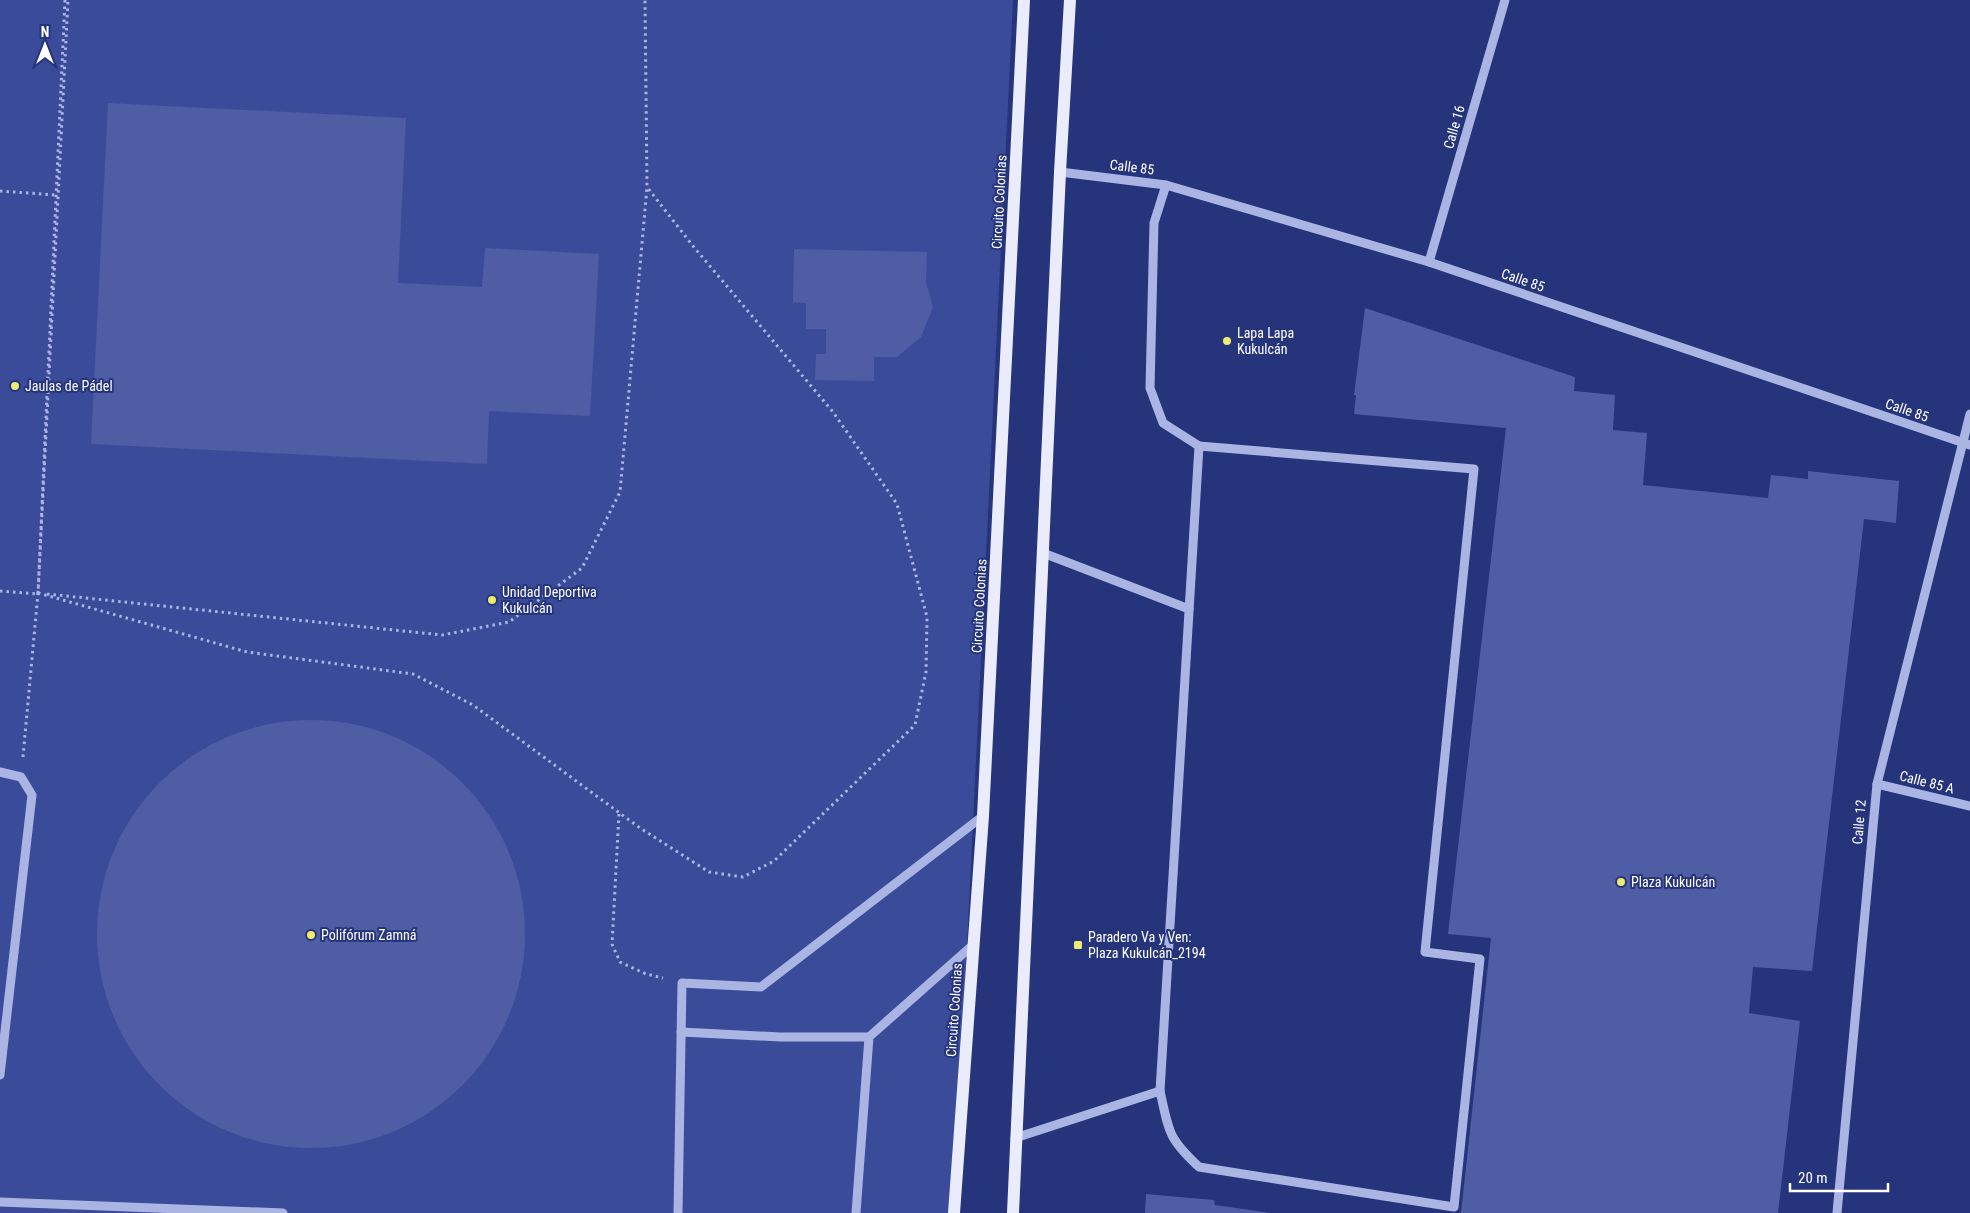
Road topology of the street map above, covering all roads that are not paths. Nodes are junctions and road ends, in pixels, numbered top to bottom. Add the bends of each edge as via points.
1 (1024, 0) edge
2 (1070, 0) edge
3 (1505, 0) edge
4 (1060, 172) junction
5 (1166, 185) junction
6 (1429, 262) junction
7 (1970, 414) edge
8 (1966, 444) edge
9 (1199, 446) junction
10 (1042, 554) junction
11 (1189, 609) junction
12 (0, 772) edge
13 (1877, 784) junction
14 (1970, 806) edge
15 (983, 816) junction
16 (974, 944) junction
17 (681, 1032) junction
18 (869, 1037) junction
19 (0, 1075) edge
20 (1160, 1091) junction
21 (1015, 1138) junction
22 (0, 1202) edge
23 (283, 1213) edge
24 (678, 1213) edge
25 (856, 1213) edge
26 (954, 1213) edge
27 (1013, 1213) edge
28 (1837, 1213) edge

1 - 15 main road, Circuito Colonias
2 - 4 main road
3 - 6 street, Calle 16
4 - 5 street, Calle 85
4 - 10 main road
5 - 6 street, Calle 85
5 - 9 street via 1154,223 1150,388 1162,423
6 - 8 street, Calle 85
7 - 8 street, Calle 12
8 - 13 street, Calle 12
9 - 11 street
9 - 20 street via 1474,469 1425,952 1480,959 1454,1207 1199,1168 1180,1150 1169,1133
10 - 11 street
10 - 21 main road
11 - 20 street
12 - 19 street via 21,777 32,795
13 - 14 street, Calle 85 A
13 - 28 street, Calle 12
15 - 16 main road, Circuito Colonias
15 - 17 street via 761,987 682,983
16 - 18 street
16 - 26 main road, Circuito Colonias
17 - 18 street
17 - 24 street
18 - 25 street
20 - 21 street
21 - 27 main road
22 - 23 street

